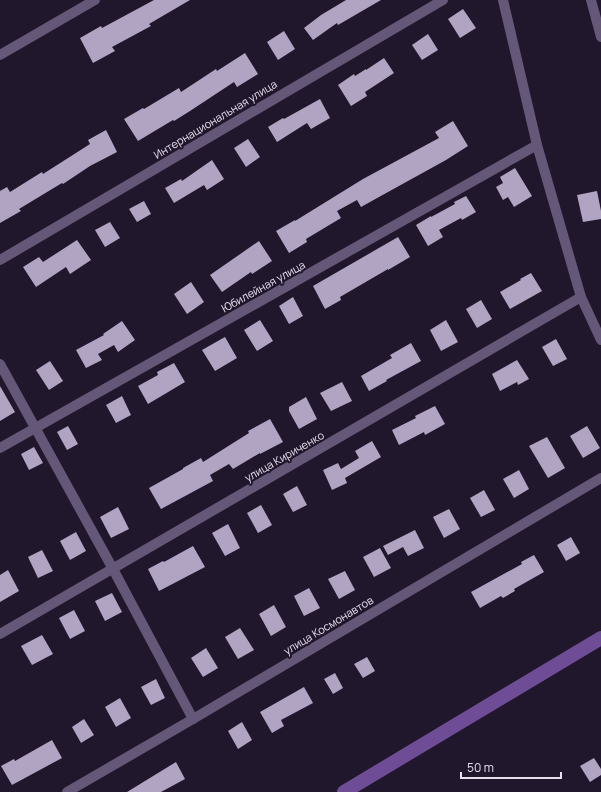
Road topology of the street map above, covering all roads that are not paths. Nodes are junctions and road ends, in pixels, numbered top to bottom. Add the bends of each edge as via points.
1 (95, 0) edge
2 (443, 0) edge
3 (503, 0) edge
4 (591, 0) edge
5 (601, 37) edge
6 (0, 55) edge
7 (537, 146) junction
8 (0, 260) edge
9 (581, 297) junction
10 (601, 340) edge
11 (0, 364) edge
12 (35, 427) junction
13 (0, 448) edge
14 (601, 478) edge
15 (113, 569) junction
16 (0, 634) edge
17 (193, 719) junction
18 (66, 792) edge

1 - 6 street
2 - 8 street, Интернациональная улица
3 - 7 street
4 - 5 street
7 - 9 street
7 - 12 street, Юбилейная улица
9 - 10 street
9 - 15 street, улица Кириченко
11 - 12 street
12 - 13 street, Юбилейная улица
12 - 15 street
14 - 17 street, улица Космонавтов
15 - 16 street, улица Кириченко
15 - 17 street
17 - 18 street, улица Космонавтов

